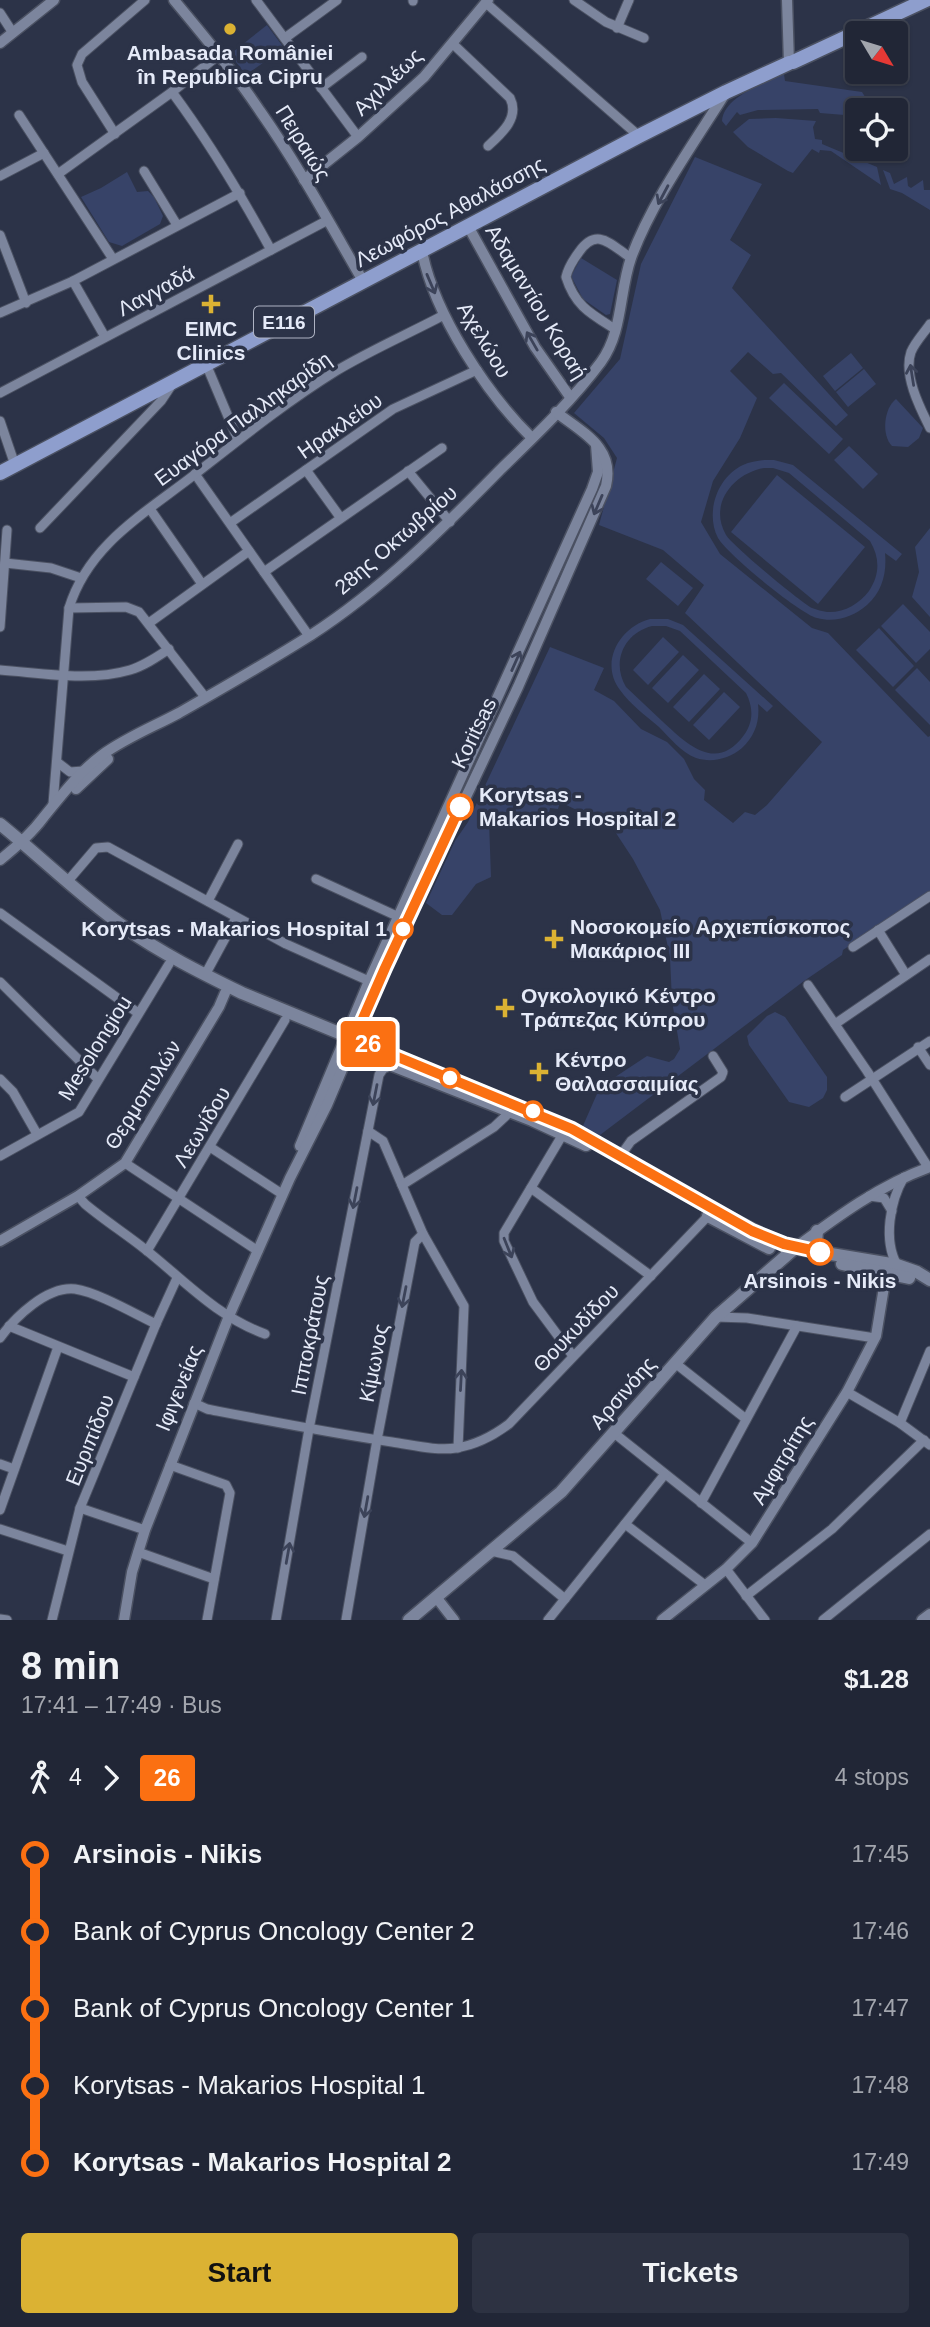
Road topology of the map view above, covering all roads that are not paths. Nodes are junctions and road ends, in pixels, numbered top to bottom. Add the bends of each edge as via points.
1 (54, 0) edge
2 (145, 0) edge
3 (174, 0) edge
4 (256, 0) edge
5 (574, 0) edge
6 (629, 0) edge
7 (788, 0) edge
8 (926, 0) edge
9 (487, 1) edge
10 (331, 2) edge
11 (0, 13) edge
12 (617, 28) junction
13 (13, 33) junction
14 (285, 38) junction
15 (644, 38) dead end
16 (0, 43) edge
17 (453, 44) junction
18 (219, 55) junction
19 (362, 58) dead end
20 (791, 62) junction
21 (321, 88) junction
22 (172, 92) junction
23 (726, 92) junction
24 (19, 115) dead end
25 (115, 134) junction
26 (639, 136) junction
27 (358, 137) junction
28 (488, 146) dead end
29 (44, 153) junction
30 (144, 171) dead end
31 (58, 174) junction
32 (0, 176) edge
33 (304, 180) junction
34 (240, 192) junction
35 (328, 220) junction
36 (177, 225) junction
37 (468, 226) junction
38 (0, 235) edge
39 (271, 250) junction
40 (422, 251) junction
41 (631, 258) junction
42 (113, 259) junction
43 (73, 281) junction
44 (363, 281) junction
45 (26, 303) junction
46 (0, 313) edge
47 (444, 315) junction
48 (930, 324) edge
49 (615, 329) junction
50 (105, 337) junction
51 (206, 364) junction
52 (477, 370) junction
53 (174, 381) junction
54 (0, 393) edge
55 (570, 397) junction
56 (556, 412) junction
57 (0, 421) edge
58 (930, 428) edge
59 (532, 438) junction
60 (238, 440) junction
61 (595, 442) junction
62 (442, 448) dead end
63 (15, 466) junction
64 (306, 470) junction
65 (408, 471) junction
66 (0, 473) edge
67 (195, 474) junction
68 (150, 509) junction
69 (341, 517) junction
70 (450, 522) junction
71 (230, 523) junction
72 (40, 528) dead end
73 (7, 530) dead end
74 (249, 551) junction
75 (5, 563) junction
76 (264, 572) junction
77 (81, 578) junction
78 (202, 584) junction
79 (69, 608) junction
80 (149, 623) junction
81 (0, 627) edge
82 (309, 636) junction
83 (169, 649) junction
84 (0, 670) edge
85 (63, 675) junction
86 (205, 697) junction
87 (154, 726) junction
88 (57, 762) junction
89 (83, 771) junction
90 (53, 804) junction
91 (43, 818) junction
92 (0, 824) edge
93 (0, 835) edge
94 (18, 845) junction
95 (238, 845) dead end
96 (0, 860) edge
97 (316, 879) dead end
98 (67, 882) junction
99 (930, 896) edge
100 (208, 901) junction
101 (0, 913) edge
102 (399, 917) junction
103 (236, 918) junction
104 (878, 930) junction
105 (853, 947) dead end
106 (930, 959) edge
107 (169, 964) junction
108 (205, 975) junction
109 (906, 975) junction
110 (369, 981) junction
111 (0, 982) edge
112 (808, 985) dead end
113 (10, 992) junction
114 (225, 993) junction
115 (0, 996) edge
116 (138, 1013) junction
117 (285, 1020) junction
118 (835, 1024) junction
119 (348, 1041) junction
120 (930, 1041) edge
121 (918, 1047) junction
122 (713, 1056) dead end
123 (392, 1065) junction
124 (930, 1065) edge
125 (870, 1078) junction
126 (0, 1079) edge
127 (98, 1079) junction
128 (845, 1097) dead end
129 (510, 1112) junction
130 (368, 1131) junction
131 (37, 1134) junction
132 (563, 1134) junction
133 (211, 1147) junction
134 (621, 1155) junction
135 (0, 1156) edge
136 (125, 1163) junction
137 (926, 1171) edge
138 (904, 1177) junction
139 (402, 1185) junction
140 (531, 1188) junction
141 (282, 1194) junction
142 (78, 1195) junction
143 (869, 1196) junction
144 (179, 1199) junction
145 (892, 1211) junction
146 (708, 1216) junction
147 (817, 1231) junction
148 (423, 1234) junction
149 (0, 1241) edge
150 (765, 1246) junction
151 (890, 1249) junction
152 (147, 1251) junction
153 (258, 1251) junction
154 (792, 1251) junction
155 (820, 1252) junction
156 (878, 1266) junction
157 (898, 1270) junction
158 (764, 1275) junction
159 (651, 1276) junction
160 (177, 1278) junction
161 (930, 1282) edge
162 (884, 1287) junction
163 (738, 1297) junction
164 (229, 1316) junction
165 (716, 1317) junction
166 (747, 1318) junction
167 (156, 1324) junction
168 (9, 1326) junction
169 (797, 1326) junction
170 (265, 1334) dead end
171 (0, 1338) edge
172 (875, 1338) junction
173 (58, 1347) junction
174 (930, 1351) edge
175 (573, 1356) junction
176 (675, 1363) junction
177 (134, 1377) junction
178 (847, 1392) junction
179 (194, 1403) junction
180 (746, 1419) junction
181 (900, 1423) junction
182 (309, 1429) junction
183 (614, 1433) junction
184 (377, 1440) junction
185 (927, 1443) edge
186 (458, 1448) junction
187 (0, 1464) edge
188 (170, 1465) junction
189 (14, 1469) junction
190 (665, 1474) junction
191 (701, 1503) junction
192 (80, 1508) junction
193 (0, 1510) edge
194 (625, 1524) junction
195 (0, 1529) edge
196 (145, 1530) junction
197 (930, 1534) edge
198 (510, 1535) junction
199 (752, 1543) junction
200 (68, 1551) junction
201 (491, 1551) junction
202 (138, 1552) junction
203 (513, 1556) junction
204 (726, 1569) junction
205 (214, 1579) junction
206 (705, 1586) junction
207 (746, 1596) junction
208 (436, 1597) junction
209 (565, 1599) junction
210 (930, 1614) edge
211 (0, 1619) edge
212 (7, 1620) edge
213 (52, 1620) edge
214 (124, 1620) edge
215 (207, 1620) edge
216 (276, 1620) edge
217 (346, 1620) edge
218 (409, 1620) edge
219 (454, 1620) edge
220 (548, 1620) edge
221 (662, 1620) edge
222 (765, 1620) edge
223 (823, 1620) edge
224 (922, 1620) edge

1 - 13 street
2 - 25 street via 82,54 77,65 82,82
3 - 18 street, Πειραιώς
4 - 14 street
5 - 12 street
6 - 12 street
7 - 20 street
8 - 20 main road, Λεωφόρος Αθαλάσσης / E116
9 - 17 street, Αχιλλέως
9 - 26 street
10 - 14 street
11 - 13 street
12 - 15 street
13 - 16 street
14 - 21 street
17 - 27 street, Αχιλλέως
17 - 28 street via 514,105 505,129
18 - 22 street
18 - 33 street, Πειραιώς
19 - 21 street
20 - 23 main road, Λεωφόρος Αθαλάσσης / E116
21 - 27 street
22 - 25 street
22 - 34 street
23 - 26 main road, Λεωφόρος Αθαλάσσης / E116
23 -> 41 street, 28ης Οκτωβρίου via 670,182
24 - 29 street
25 - 31 street
26 - 37 main road, Λεωφόρος Αθαλάσσης / E116
27 - 33 street, Αχιλλέως
29 - 31 street
29 - 32 street
30 - 36 street
31 - 42 street
33 - 35 street, Πειραιώς
34 - 36 street
34 - 39 street
35 - 39 street, Λαγγαδά
35 - 44 street, Πειραιώς
36 - 42 street
37 - 40 main road, Λεωφόρος Αθαλάσσης / E116
55 -> 37 street, Αδαμαντίου Κοραή via 535,346
38 - 45 street
39 - 50 street, Λαγγαδά
40 - 44 main road, Λεωφόρος Αθαλάσσης / E116
40 -> 47 street, Αχελώου via 427,277
41 - 49 street, 28ης Οκτωβρίου
41 - 49 street via 604,241 590,239 566,277 579,304
42 - 43 street
43 - 45 street
43 - 50 street
44 - 51 main road, Λεωφόρος Αθαλάσσης / E116
45 - 46 street
47 - 52 street, Αχελώου
47 - 60 street, Ευαγόρα Παλληκαρίδη via 334,372
58 -> 48 street via 914,389 910,362
49 - 55 street, 28ης Οκτωβρίου via 607,354
50 - 54 street, Λαγγαδά
51 - 53 main road, Λεωφόρος Αθαλάσσης / E116
51 - 60 street
52 - 59 street, Αχελώου
52 - 64 street, Ηρακλείου via 393,409
53 - 63 main road, Λεωφόρος Αθαλάσσης / E116
53 - 72 street via 162,401
55 - 56 street, 28ης Οκτωβρίου
56 - 59 street, 28ης Οκτωβρίου
56 - 61 street, Koritsas
57 - 63 street
59 - 70 street, 28ης Οκτωβρίου
60 - 67 street, Ευαγόρα Παλληκαρίδη
102 -> 61 street, Koritsas via 596,480
61 -> 119 street, Koritsas via 608,470 601,500 518,687
62 - 65 street
63 - 66 main road, Λεωφόρος Αθαλάσσης / E116
64 - 69 street
64 - 71 street, Ηρακλείου
65 - 69 street
65 - 70 street
67 - 68 street, Ευαγόρα Παλληκαρίδη
67 - 71 street
68 - 77 street, Ευαγόρα Παλληκαρίδη via 107,544
68 - 78 street
69 - 76 street
70 - 82 street, 28ης Οκτωβρίου via 369,593
71 - 74 street
73 - 75 street
74 - 76 street
74 - 78 street
75 - 77 street via 51,568
75 - 81 street
76 - 82 street
77 - 79 street, Ευαγόρα Παλληκαρίδη
78 - 80 street
79 - 80 street via 126,607
79 - 85 street, Ευαγόρα Παλληκαρίδη
80 - 83 street
82 - 86 street, 28ης Οκτωβρίου
83 - 85 street via 131,670
83 - 86 street
84 - 85 street
85 - 88 street, Ευαγόρα Παλληκαρίδη
86 - 87 street, 28ης Οκτωβρίου
87 - 89 street, 28ης Οκτωβρίου via 114,746
87 - 91 street, 28ης Οκτωβρίου via 102,764
88 - 89 street via 70,772
88 - 90 street, Ευαγόρα Παλληκαρίδη
89 - 90 street, 28ης Οκτωβρίου
90 - 91 street, 28ης Οκτωβρίου
91 - 94 street, 28ης Οκτωβρίου
92 - 94 main road
93 - 94 main road
94 - 96 street, 28ης Οκτωβρίου
94 - 98 main road
94 - 107 main road via 85,905
95 - 100 street
97 - 102 street
98 - 100 street via 96,848 108,847
98 - 108 main road via 124,927
99 - 104 street
100 - 103 street
101 - 116 street
102 - 110 street, Koritsas
103 - 108 street
103 - 110 street
104 - 105 street
104 - 109 street
106 - 109 street
107 - 114 main road
107 - 116 street, Mesolongiou
108 - 119 main road
109 - 118 street
110 - 119 street, Koritsas
111 - 113 street
112 - 118 street
113 - 115 street
113 - 127 street
114 - 117 main road
114 - 136 street, Θερμοπυλών
116 - 127 street, Mesolongiou
117 - 119 main road
117 - 133 street, Λεωνίδου
118 - 125 street
119 - 123 main road
119 - 134 main road via 536,1113
119 - 141 street, Ιφιγενείας via 320,1120
120 - 121 street
121 - 124 street
121 - 125 street
122 - 134 street via 723,1072 721,1077 631,1141
123 - 129 main road
123 -> 130 street, Ιπποκράτους via 379,1075
125 - 128 street
125 - 137 street
126 - 131 street via 13,1092
127 - 131 street, Mesolongiou via 79,1112
129 - 132 main road
129 - 139 street
130 - 139 street via 383,1141
130 -> 182 street, Ιπποκράτους
131 - 135 street, Mesolongiou
132 - 140 street
132 - 146 main road
133 - 141 street
133 - 144 street, Λεωνίδου
134 - 154 main road
136 - 142 street, Θερμοπυλών
136 - 144 street
137 - 138 street, Αρσινόης
138 - 143 street, Αρσινόης
138 - 145 street
139 - 148 street
140 - 159 street
140 -> 175 street via 504,1233 504,1241 533,1302
141 - 153 street, Ιφιγενείας
142 - 149 street, Θερμοπυλών
142 - 152 street
143 - 145 street via 884,1198
143 - 147 street, Αρσινόης
144 - 152 street, Λεωνίδου
144 - 153 street
145 - 151 street
146 - 150 main road
146 - 159 street, Θουκυδίδου
147 - 154 street, Αρσινόης
147 - 155 main road
148 -> 184 street, Κίμωνος via 415,1242
186 -> 148 street via 464,1306
150 - 154 main road
150 - 158 main road via 769,1257
151 - 156 street
151 - 157 street
152 - 160 street
153 - 164 street, Ιφιγενείας
154 - 155 main road
154 - 156 main road
154 - 158 main road, Αρσινόης
155 - 156 main road
156 - 157 main road
156 - 162 street
157 - 161 main road
157 - 162 street
158 - 163 main road, Αρσινόης
159 - 175 street, Θουκυδίδου
160 - 164 street
160 - 167 street, Ευριπίδου
162 - 172 street, Αμφιτρίτης
163 - 165 main road, Αρσινόης
163 - 166 street via 738,1308
164 - 170 street
164 - 179 street, Ιφιγενείας
165 - 166 street
165 - 176 main road, Αρσινόης
166 - 169 street
167 - 168 street via 71,1289 40,1301
167 - 177 street, Ευριπίδου
168 - 171 street
168 - 173 street
169 - 172 street
169 - 180 street
172 - 178 street, Αμφιτρίτης
173 - 177 street
173 - 189 street
174 - 181 street
175 - 186 street, Θουκυδίδου via 509,1424 486,1439
176 - 180 street
176 - 183 main road, Αρσινόης
177 - 192 street, Ευριπίδου
178 - 181 street
178 - 199 street, Αμφιτρίτης
179 - 182 street
179 - 188 street, Ιφιγενείας
180 - 191 street
181 - 185 street
182 - 184 street
216 -> 182 street, Ιπποκράτους
183 - 190 street
183 - 198 main road, Αρσινόης via 561,1492
184 - 186 street
184 -> 217 street, Κίμωνος
185 - 207 street via 832,1529
187 - 189 street
188 - 196 street, Ιφιγενείας
188 - 205 street via 229,1488
189 - 193 street
190 - 191 street
190 - 194 street
191 - 199 street
192 - 196 street
192 - 200 street, Ευριπίδου
194 - 206 street
194 - 209 street
195 - 200 street
196 - 202 street, Ιφιγενείας
197 - 223 street
198 - 201 main road, Αρσινόης
198 - 203 street
199 - 204 street, Αμφιτρίτης
200 - 213 street, Ευριπίδου
201 - 203 street
201 - 208 main road, Αρσινόης
202 - 205 street
202 - 214 street, Ιφιγενείας
203 - 209 street
204 - 206 street, Αμφιτρίτης
204 - 207 street
205 - 215 street
206 - 221 street, Αμφιτρίτης
207 - 222 street
208 - 218 main road, Αρσινόης
208 - 219 street
209 - 220 street
210 - 224 street
211 - 212 street

